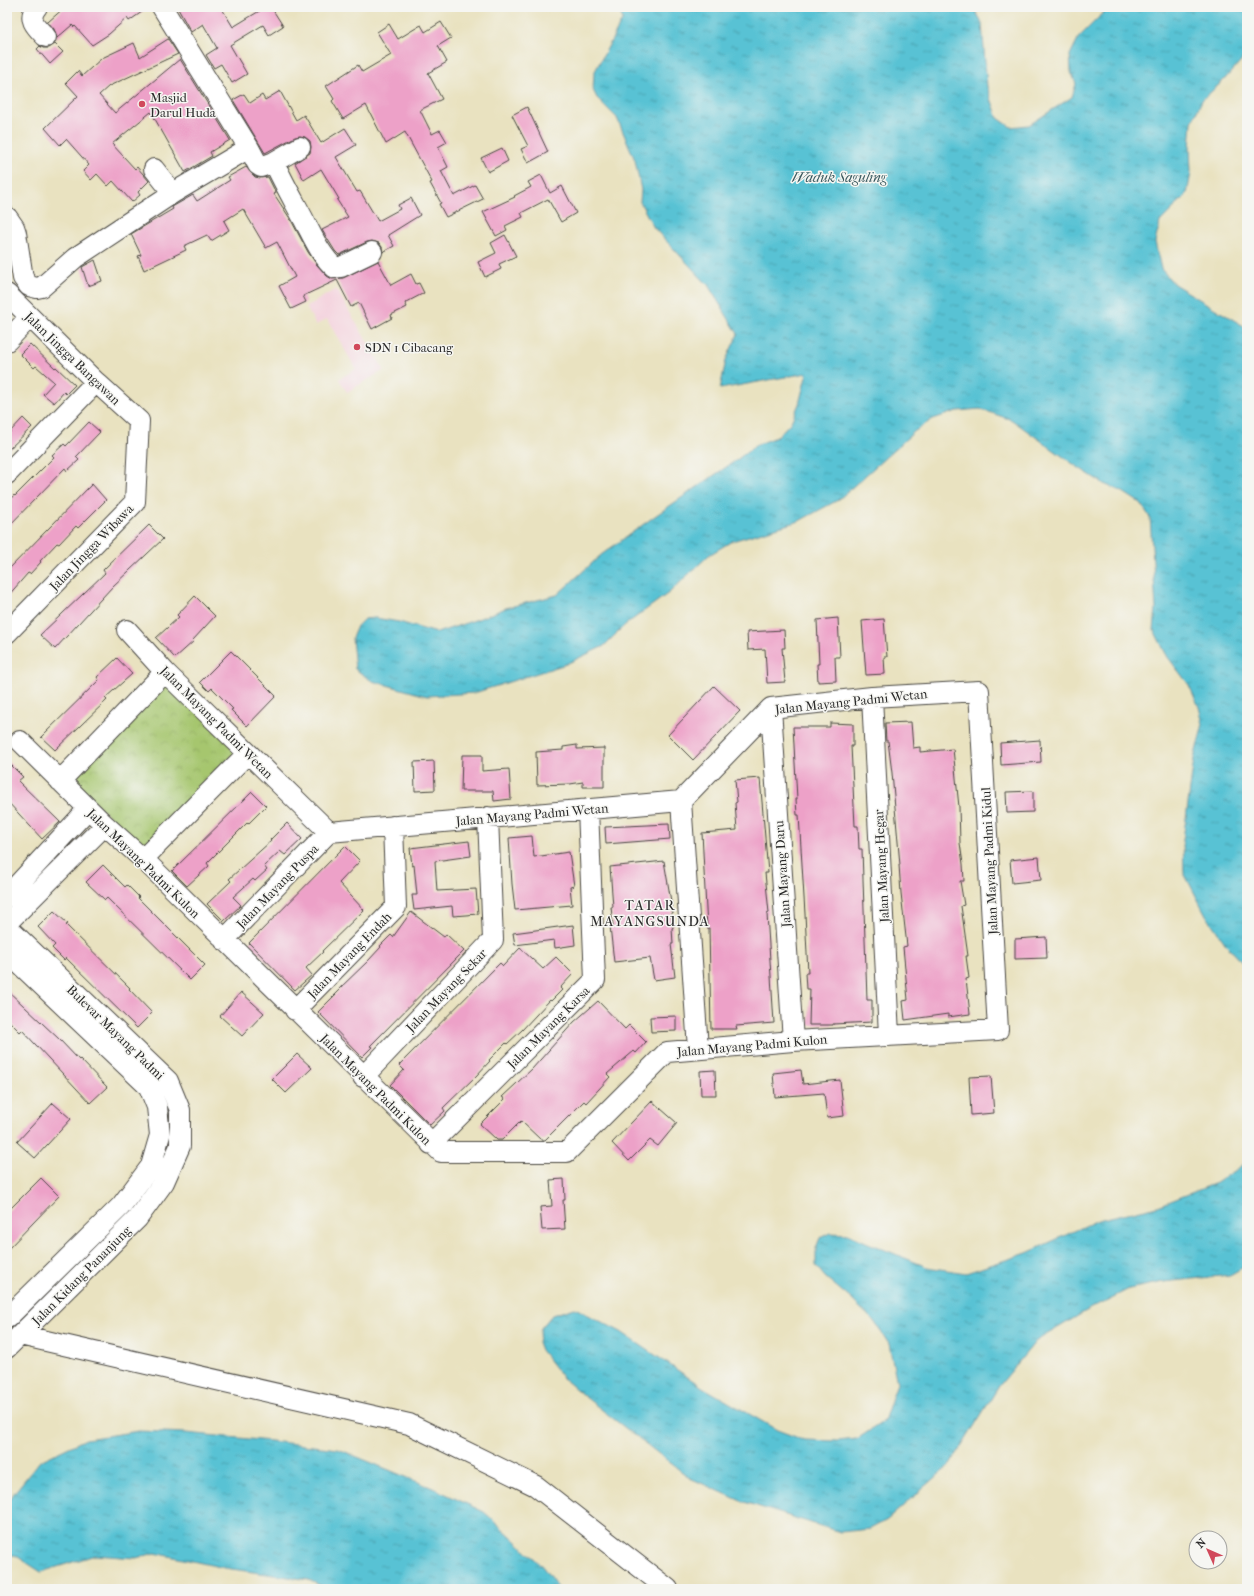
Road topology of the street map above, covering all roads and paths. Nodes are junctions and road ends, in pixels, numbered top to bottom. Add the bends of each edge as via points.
1 (37, 7) edge
2 (162, 7) edge
3 (46, 37) dead end
4 (300, 147) dead end
5 (249, 148) junction
6 (274, 162) junction
7 (154, 170) dead end
8 (173, 193) junction
9 (7, 217) edge
10 (372, 252) dead end
11 (7, 294) edge
12 (30, 317) junction
13 (7, 341) edge
14 (96, 382) junction
15 (139, 421) joint
16 (7, 474) edge
17 (126, 630) dead end
18 (7, 633) edge
19 (166, 672) junction
20 (979, 691) joint
21 (872, 697) junction
22 (771, 708) junction
23 (20, 741) dead end
24 (248, 753) junction
25 (60, 781) junction
26 (681, 801) junction
27 (88, 809) junction
28 (588, 809) junction
29 (488, 817) junction
30 (105, 825) junction
31 (393, 826) junction
32 (329, 832) junction
33 (142, 859) junction
34 (7, 896) edge
35 (7, 923) edge
36 (7, 927) edge
37 (224, 940) junction
38 (7, 952) edge
39 (296, 1010) junction
40 (998, 1030) joint
41 (889, 1035) junction
42 (793, 1041) junction
43 (698, 1049) junction
44 (363, 1077) junction
45 (431, 1144) junction
46 (114, 1213) junction
47 (137, 1219) joint
48 (122, 1234) junction
49 (7, 1318) edge
50 (13, 1342) edge
51 (668, 1589) edge

1 - 3 street via 32,12 32,18 36,27
2 - 5 street
4 - 6 street
5 - 6 street via 260,166
5 - 8 street
6 - 10 street via 281,179 330,264 335,268 341,267
7 - 8 street
8 - 9 street via 75,258 37,288 29,286 23,278 16,233
11 - 12 street, Jalan Jingga Bangawan
12 - 13 street
12 - 14 street, Jalan Jingga Bangawan
14 - 15 street, Jalan Jingga Bangawan
14 - 16 street
15 - 18 street, Jalan Jingga Wibawa via 135,502
17 - 19 street, Jalan Mayang Padmi Wetan
19 - 24 street, Jalan Mayang Padmi Wetan
19 - 25 street
20 - 21 street, Jalan Mayang Padmi Wetan
20 - 40 street, Jalan Mayang Padmi Kidul
21 - 22 street, Jalan Mayang Padmi Wetan
21 - 41 street, Jalan Mayang Hegar
22 - 26 street, Jalan Mayang Padmi Wetan
22 - 42 street, Jalan Mayang Daru
23 - 25 street, Jalan Mayang Padmi Kulon
24 - 32 street, Jalan Mayang Padmi Wetan
24 - 33 street
25 - 27 street, Jalan Mayang Padmi Kulon
26 - 28 street, Jalan Mayang Padmi Wetan
26 - 43 street
27 - 30 street, Jalan Mayang Padmi Kulon
27 - 34 street
28 - 29 street, Jalan Mayang Padmi Wetan
28 - 45 street, Jalan Mayang Karsa via 595,980
29 - 31 street, Jalan Mayang Padmi Wetan
29 - 44 street, Jalan Mayang Sekar via 493,940
30 - 33 street, Jalan Mayang Padmi Kulon
30 - 35 street
31 - 32 street, Jalan Mayang Padmi Wetan
31 - 39 street, Jalan Mayang Endah via 396,907
32 - 37 street, Jalan Mayang Puspa
33 - 37 street, Jalan Mayang Padmi Kulon
36 - 47 street, Bulevar Mayang Padmi via 168,1081 180,1110 180,1146 164,1182
37 - 39 street, Jalan Mayang Padmi Kulon
38 - 46 street, Bulevar Mayang Padmi via 149,1087 158,1107 160,1135 151,1166
39 - 44 street, Jalan Mayang Padmi Kulon
40 - 41 street, Jalan Mayang Padmi Kulon
41 - 42 street, Jalan Mayang Padmi Kulon
42 - 43 street, Jalan Mayang Padmi Kulon
43 - 45 street, Jalan Mayang Padmi Kulon via 667,1052 567,1152 441,1152
44 - 45 street, Jalan Mayang Padmi Kulon
46 - 48 street
46 - 49 street, Jalan Kidang Pananjung
47 - 48 street, Jalan Kidang Pananjung
48 - 50 street, Jalan Kidang Pananjung
50 - 51 street via 409,1424 536,1486

